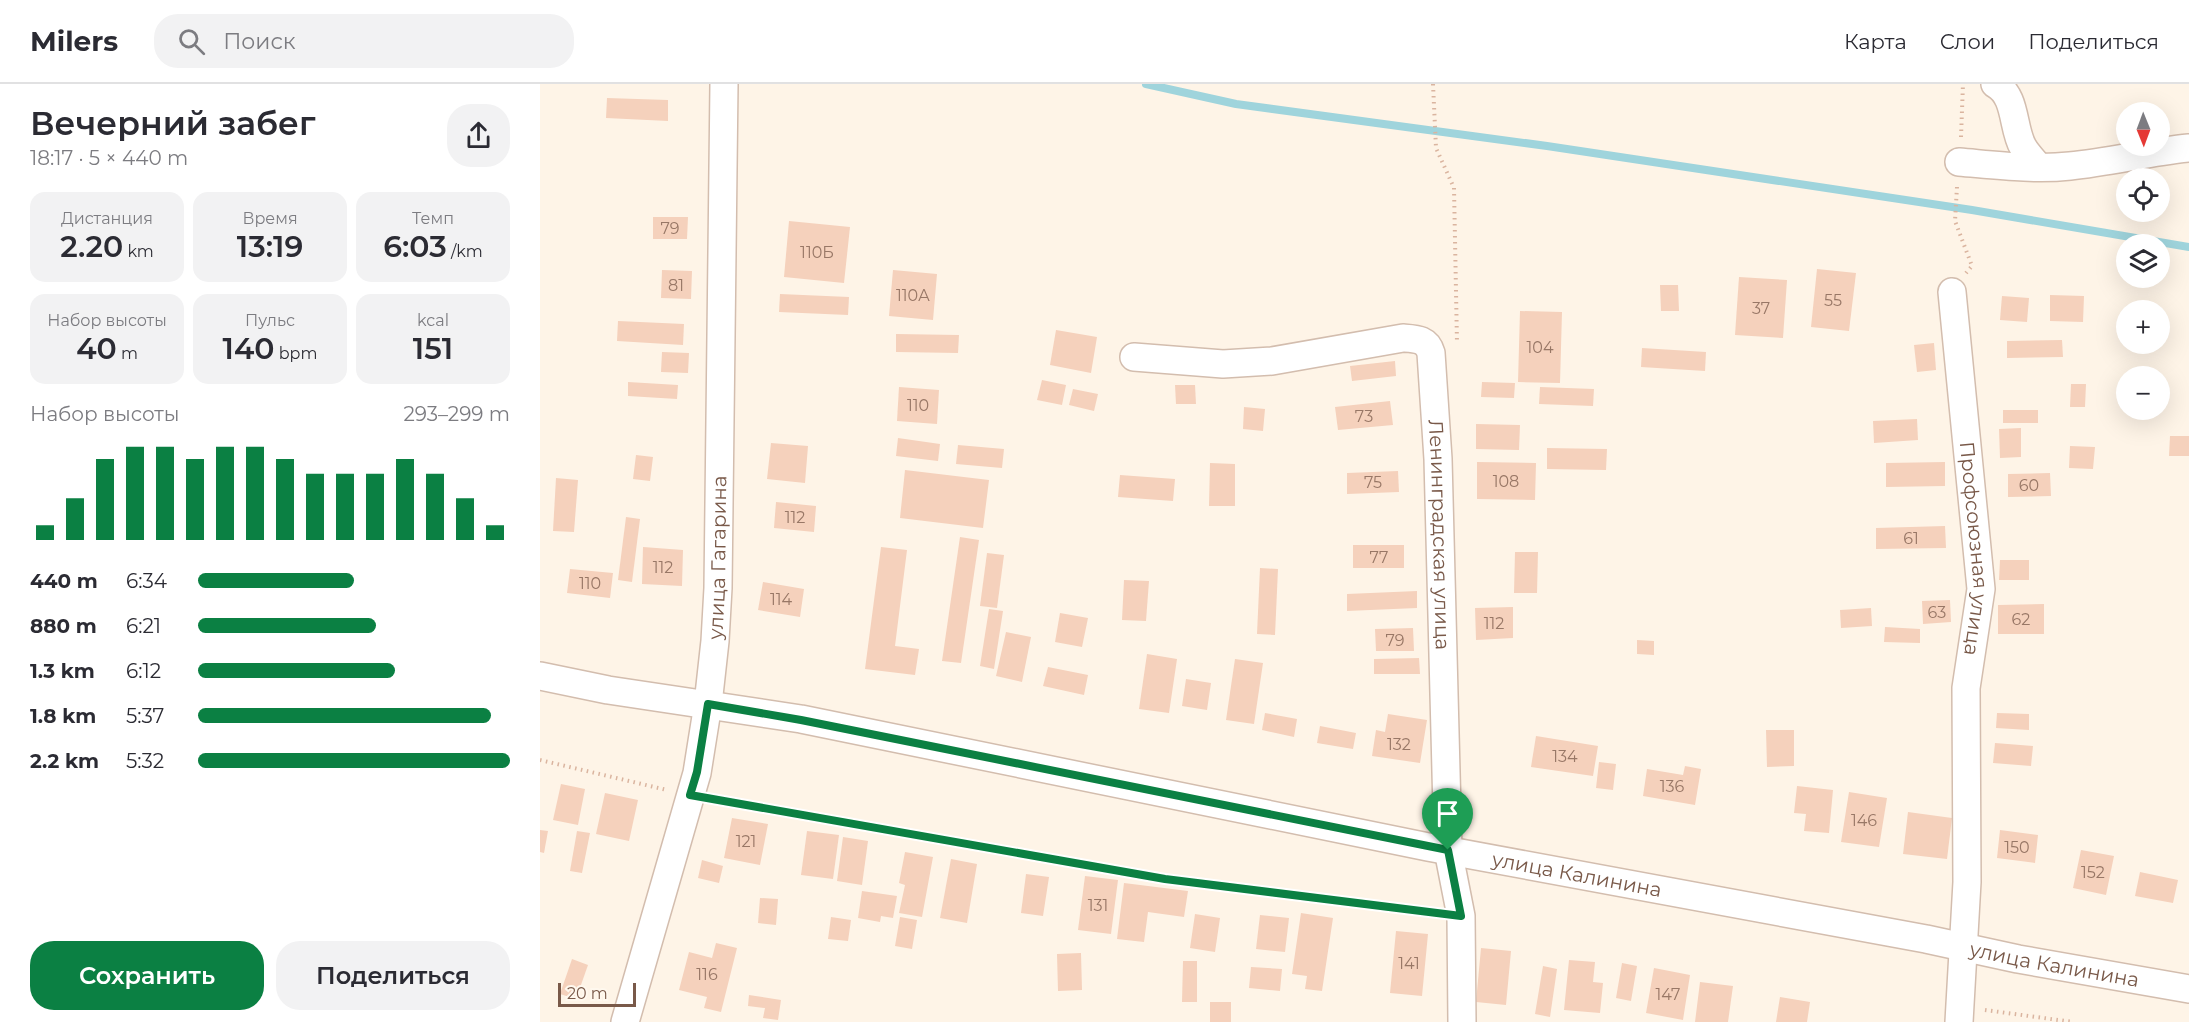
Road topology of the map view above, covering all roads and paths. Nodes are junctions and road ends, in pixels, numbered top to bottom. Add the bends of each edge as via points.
1 (724, 84) edge
2 (1433, 84) edge
3 (1995, 84) edge
4 (1436, 138) dead end
5 (2189, 148) edge
6 (1959, 162) dead end
7 (2038, 166) junction
8 (1956, 200) dead end
9 (1952, 292) joint
10 (1134, 357) dead end
11 (540, 676) edge
12 (708, 704) junction
13 (540, 760) edge
14 (690, 795) junction
15 (1448, 850) junction
16 (1461, 916) junction
17 (1965, 948) junction
18 (2189, 990) edge
19 (1959, 1014) edge
20 (625, 1022) edge
21 (1461, 1022) edge
22 (2073, 1022) edge

1 - 12 street, улица Гагарина via 718,588
2 - 4 path
3 - 7 street via 2010,101 2023,147
5 - 7 street via 2069,166
6 - 7 street
8 - 9 path via 1955,221 1972,266
9 - 17 street, Профсоюзная улица via 1981,589 1966,688
10 - 15 street, Ленинградская улица via 1222,364 1272,361 1403,338 1424,341 1429,346 1438,459
11 - 12 street, улица Калинина
12 - 14 street, улица Гагарина
12 - 15 street, улица Калинина
13 - 14 path
14 - 16 path via 1165,879
14 - 20 street, улица Гагарина
15 - 16 street, Ленинградская улица
15 - 17 street, улица Калинина
16 - 21 street, Ленинградская улица
17 - 18 street, улица Калинина
17 - 19 street, Профсоюзная улица
19 - 22 path

